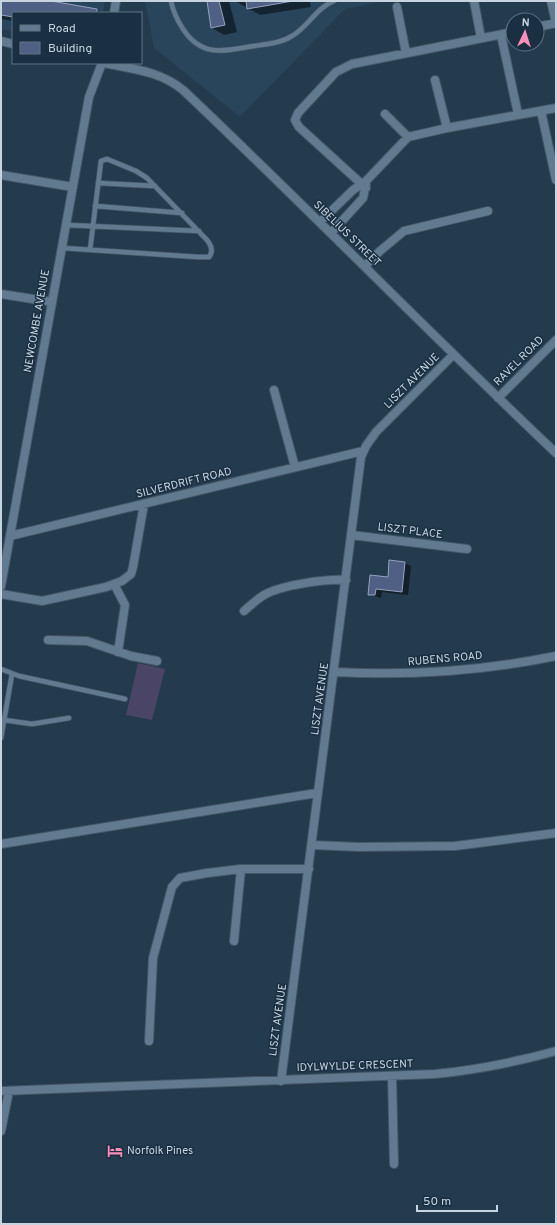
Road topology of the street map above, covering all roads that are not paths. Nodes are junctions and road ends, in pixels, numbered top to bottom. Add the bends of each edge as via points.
1 (116, 1) edge
2 (171, 1) edge
3 (334, 1) edge
4 (474, 1) edge
5 (551, 1) edge
6 (397, 7) dead end
7 (114, 12) edge
8 (556, 23) edge
9 (545, 25) edge
10 (505, 34) edge
11 (501, 35) junction
12 (482, 38) junction
13 (1, 41) edge
14 (12, 44) edge
15 (406, 53) junction
16 (103, 64) edge
17 (108, 64) edge
18 (435, 80) dead end
19 (556, 108) edge
20 (541, 111) junction
21 (384, 114) dead end
22 (518, 114) junction
23 (447, 128) junction
24 (408, 137) junction
25 (1, 175) edge
26 (556, 180) edge
27 (98, 183) junction
28 (364, 185) junction
29 (155, 186) junction
30 (73, 187) junction
31 (95, 206) junction
32 (488, 211) dead end
33 (182, 213) junction
34 (320, 222) junction
35 (66, 224) junction
36 (92, 226) junction
37 (199, 231) junction
38 (331, 233) junction
39 (62, 248) junction
40 (90, 250) junction
41 (365, 266) junction
42 (1, 294) edge
43 (52, 302) junction
44 (556, 340) edge
45 (453, 355) junction
46 (274, 390) dead end
47 (498, 398) junction
48 (363, 452) junction
49 (556, 453) edge
50 (294, 467) junction
51 (144, 504) junction
52 (351, 535) junction
53 (10, 536) junction
54 (467, 549) dead end
55 (346, 580) junction
56 (114, 584) junction
57 (1, 586) edge
58 (1, 594) edge
59 (244, 611) dead end
60 (48, 640) dead end
61 (118, 652) junction
62 (556, 656) edge
63 (157, 661) dead end
64 (1, 669) edge
65 (335, 672) junction
66 (12, 674) junction
67 (125, 699) dead end
68 (69, 718) dead end
69 (4, 720) junction
70 (1, 738) edge
71 (317, 794) junction
72 (556, 833) edge
73 (1, 844) edge
74 (312, 845) junction
75 (241, 869) junction
76 (309, 869) junction
77 (234, 941) dead end
78 (149, 1041) dead end
79 (556, 1051) edge
80 (392, 1076) junction
81 (281, 1080) junction
82 (5, 1091) edge
83 (1, 1131) edge
84 (394, 1164) dead end

1 - 7 street
2 - 3 lane via 178,22 198,46 205,49 230,50 274,43 292,37 326,4
4 - 12 street
5 - 8 street
6 - 15 street
8 - 9 street
10 - 11 street
11 - 12 street
11 - 22 street
12 - 15 street
13 - 14 street
15 - 28 street via 346,65 336,72 296,116 295,120 299,127
16 - 30 street, NEWCOMBE AVENUE via 90,97
17 - 34 street, SIBELIUS STREET via 154,74 178,86
18 - 23 street
19 - 20 street
20 - 22 street
20 - 26 street
21 - 24 street
22 - 23 street
23 - 24 street
24 - 28 street
25 - 30 street
27 - 29 lane
27 - 29 lane via 101,161 108,159 136,171
27 - 31 lane
28 - 34 street
28 - 38 street via 363,198
29 - 33 lane
30 - 35 street, NEWCOMBE AVENUE
31 - 33 lane
31 - 36 lane
32 - 41 street via 404,231
33 - 37 lane
34 - 38 street, SIBELIUS STREET
35 - 36 lane
35 - 39 street, NEWCOMBE AVENUE
36 - 37 lane
36 - 40 lane
37 - 40 lane via 211,244 212,251 209,257
38 - 41 street, SIBELIUS STREET
39 - 40 lane
39 - 43 street, NEWCOMBE AVENUE
41 - 45 street, SIBELIUS STREET
42 - 43 street
43 - 53 street, NEWCOMBE AVENUE
44 - 47 street, RAVEL ROAD
45 - 47 street, SIBELIUS STREET
45 - 48 street, LISZT AVENUE via 380,427
46 - 50 street
47 - 49 street, SIBELIUS STREET
48 - 50 street, SILVERDRIFT ROAD
48 - 52 street, LISZT AVENUE
50 - 51 street, SILVERDRIFT ROAD
51 - 53 street, SILVERDRIFT ROAD
51 - 56 street via 131,574
52 - 54 street, LISZT PLACE
52 - 55 street, LISZT AVENUE
53 - 57 street, NEWCOMBE AVENUE
55 - 59 street via 323,580 271,592
55 - 65 street, LISZT AVENUE
56 - 58 street via 42,601
56 - 61 street via 125,605
60 - 61 street via 87,641
61 - 63 street
62 - 65 street, RUBENS ROAD via 424,673
64 - 66 lane
65 - 71 street, LISZT AVENUE
66 - 67 lane
66 - 69 lane
68 - 69 lane via 32,724
69 - 70 lane
71 - 73 street
71 - 74 street, LISZT AVENUE
72 - 74 street via 455,846
74 - 76 street, LISZT AVENUE
75 - 76 street
75 - 77 street
75 - 78 street via 184,876 172,887 153,958
76 - 81 street, LISZT AVENUE
79 - 80 street, IDYLWYLDE CRESCENT via 475,1070
80 - 81 street, IDYLWYLDE CRESCENT
80 - 84 street
81 - 82 street, IDYLWYLDE CRESCENT
82 - 83 street, IDYLWYLDE CRESCENT

